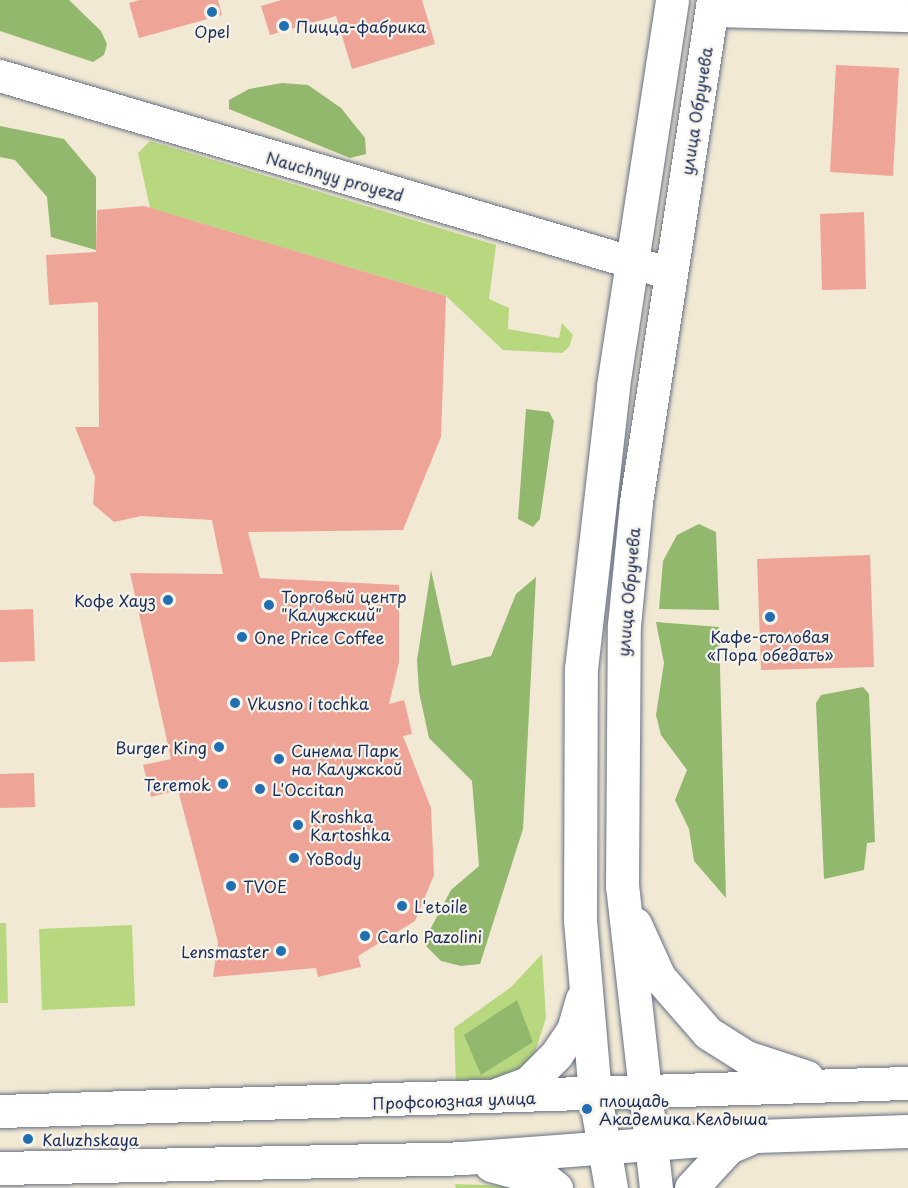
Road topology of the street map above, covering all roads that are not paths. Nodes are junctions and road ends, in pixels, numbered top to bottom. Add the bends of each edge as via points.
1 (672, 0) edge
2 (712, 5) edge
3 (908, 16) edge
4 (0, 76) edge
5 (632, 265) junction
6 (671, 274) junction
7 (622, 887) junction
8 (585, 989) junction
9 (908, 1083) edge
10 (838, 1084) junction
11 (642, 1092) junction
12 (595, 1095) junction
13 (484, 1100) junction
14 (0, 1111) edge
15 (908, 1131) edge
16 (756, 1136) junction
17 (649, 1145) junction
18 (604, 1150) junction
19 (463, 1158) junction
20 (0, 1168) edge
21 (556, 1188) edge
22 (611, 1188) edge
23 (656, 1188) edge
24 (691, 1188) edge

1 - 5 main road
2 - 3 street
2 - 6 main road, улица Обручева
4 - 5 street, Nauchnyy proyezd
5 - 6 street, Nauchnyy proyezd
5 - 8 main road via 581,669
6 - 7 main road, улица Обручева via 636,502 624,625
7 - 10 main road via 659,977 708,1033 746,1057
7 - 11 main road, улица Обручева
8 - 12 main road
8 - 13 main road via 573,1030 556,1055 528,1083
9 - 10 main road, Профсоюзная улица
10 - 11 main road, Профсоюзная улица
11 - 12 main road, Профсоюзная улица
11 - 17 main road, улица Обручева
12 - 13 main road, Профсоюзная улица
12 - 18 main road
13 - 14 main road, Профсоюзная улица
15 - 16 main road
16 - 17 main road
16 - 24 main road via 729,1147
17 - 18 main road
17 - 23 main road, улица Обручева
18 - 19 main road
18 - 22 main road
19 - 20 main road
19 - 21 main road via 546,1180

